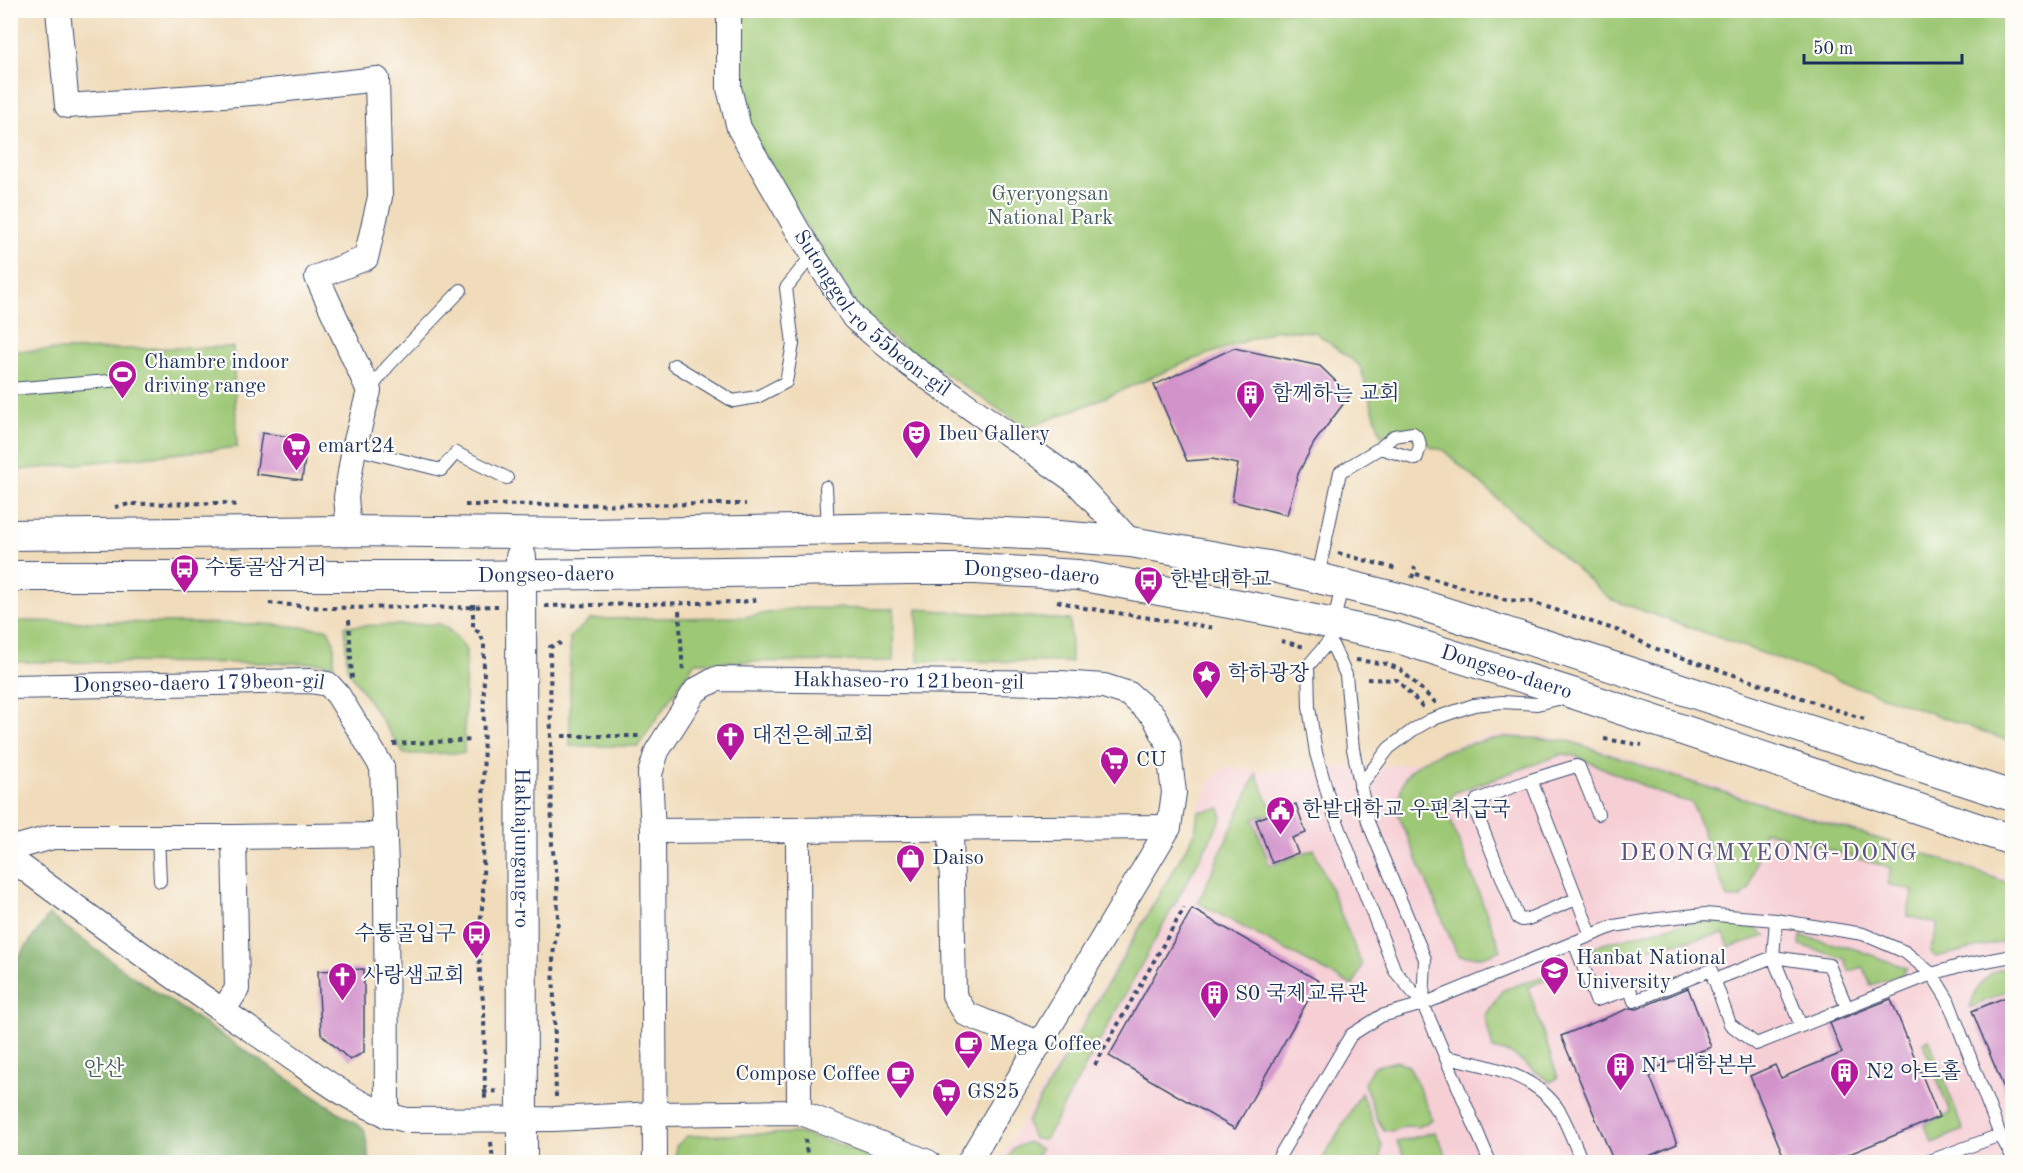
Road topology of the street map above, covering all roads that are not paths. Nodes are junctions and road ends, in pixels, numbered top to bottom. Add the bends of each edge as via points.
1 (58, 10) edge
2 (729, 10) edge
3 (813, 254) junction
4 (461, 290) dead end
5 (674, 365) dead end
6 (121, 380) dead end
7 (10, 389) edge
8 (369, 391) junction
9 (354, 448) junction
10 (1380, 448) dead end
11 (507, 478) dead end
12 (826, 487) dead end
13 (828, 529) junction
14 (349, 531) junction
15 (521, 533) junction
16 (10, 535) edge
17 (1131, 542) junction
18 (10, 576) edge
19 (521, 576) junction
20 (1330, 581) junction
21 (1332, 632) junction
22 (10, 687) edge
23 (1575, 694) junction
24 (1531, 780) junction
25 (1360, 786) junction
26 (2013, 796) edge
27 (1598, 814) dead end
28 (1169, 827) junction
29 (951, 829) junction
30 (798, 830) junction
31 (653, 831) junction
32 (385, 834) junction
33 (158, 837) junction
34 (234, 837) junction
35 (2013, 840) edge
36 (10, 849) edge
37 (10, 858) edge
38 (160, 881) dead end
39 (1576, 899) junction
40 (1776, 920) junction
41 (1591, 935) junction
42 (1574, 942) junction
43 (2013, 956) edge
44 (1773, 957) junction
45 (1932, 974) junction
46 (1714, 980) junction
47 (1423, 1004) junction
48 (1847, 1008) junction
49 (223, 1011) junction
50 (1801, 1026) junction
51 (1041, 1044) junction
52 (1446, 1057) junction
53 (799, 1112) junction
54 (656, 1114) junction
55 (387, 1116) junction
56 (521, 1119) junction
57 (2000, 1135) junction
58 (2013, 1156) edge
59 (522, 1162) edge
60 (656, 1162) edge
61 (928, 1162) edge
62 (969, 1162) edge
63 (1276, 1162) edge
64 (1490, 1162) edge
65 (1582, 1162) edge
66 (1927, 1162) edge

1 - 8 street via 67,106 252,93 377,78 380,196 366,258 317,277
2 - 3 street, Sutonggol-ro 55beon-gil via 729,88 739,128
3 - 5 lane via 786,288 793,344 786,382 757,397 733,401
3 - 17 street, Sutonggol-ro 55beon-gil via 854,318 910,365 1076,482
4 - 8 lane
6 - 7 lane
8 - 9 street
9 - 11 lane via 441,470 456,453
9 - 14 street via 346,497
10 - 20 lane via 1340,472
12 - 13 lane
13 - 15 street, Dongseo-daero
13 - 17 street, Dongseo-daero via 918,528
14 - 15 street, Dongseo-daero
14 - 16 street, Dongseo-daero
15 - 19 street, Hakhajungang-ro
17 - 20 street, Dongseo-daero
18 - 19 street, Dongseo-daero
19 - 21 street, Dongseo-daero via 975,569 1078,575
19 - 56 street, Hakhajungang-ro
20 - 21 lane
20 - 26 street, Dongseo-daero via 1421,605
21 - 23 street, Dongseo-daero via 1410,641
21 - 25 lane via 1346,675
21 - 47 lane via 1308,666 1316,753 1331,806 1395,971
22 - 32 street, Dongseo-daero 179beon-gil via 310,681 328,684 382,767
23 - 25 lane via 1537,704 1474,705 1430,720 1389,748
23 - 35 street, Dongseo-daero
24 - 27 lane via 1579,767
24 - 39 lane
24 - 39 lane via 1477,800 1474,807 1518,918 1528,919
25 - 47 lane via 1368,822 1425,959
28 - 29 street
28 - 31 street, Hakhaseo-ro 121beon-gil via 1174,794 1168,744 1154,716 1129,694 1104,686 1060,683 716,679 696,690 657,751 650,774
28 - 51 street, Hakhaseo-ro 121beon-gil
29 - 30 street
29 - 51 street via 954,995 966,1014
30 - 31 street
30 - 53 street
31 - 54 street, Hakhaseo-ro 121beon-gil
32 - 34 street
32 - 55 street, Dongseo-daero 179beon-gil
33 - 34 street
33 - 36 street via 53,837
33 - 38 lane
34 - 49 street via 237,989
37 - 49 street
39 - 41 lane
40 - 41 lane via 1705,914 1614,926
40 - 44 lane
40 - 45 lane via 1863,934 1905,952
41 - 42 lane
42 - 46 lane via 1596,1000 1630,989 1634,1001 1711,970
42 - 47 lane
43 - 45 lane
44 - 46 lane
44 - 48 lane via 1829,965
44 - 50 lane
45 - 48 lane
45 - 57 lane via 1948,1000
46 - 50 lane via 1730,1024 1756,1044
47 - 52 lane
47 - 63 lane via 1381,1016 1351,1035
48 - 50 lane
49 - 55 street via 359,1102
51 - 62 street, Hakhaseo-ro 121beon-gil
52 - 64 lane
52 - 65 lane via 1492,1067 1535,1086 1558,1109
53 - 54 street
53 - 61 street
54 - 56 street
54 - 60 street, Hakhaseo-ro 121beon-gil
55 - 56 street via 406,1120
56 - 59 street, Hakhajungang-ro
57 - 58 lane
57 - 66 lane

